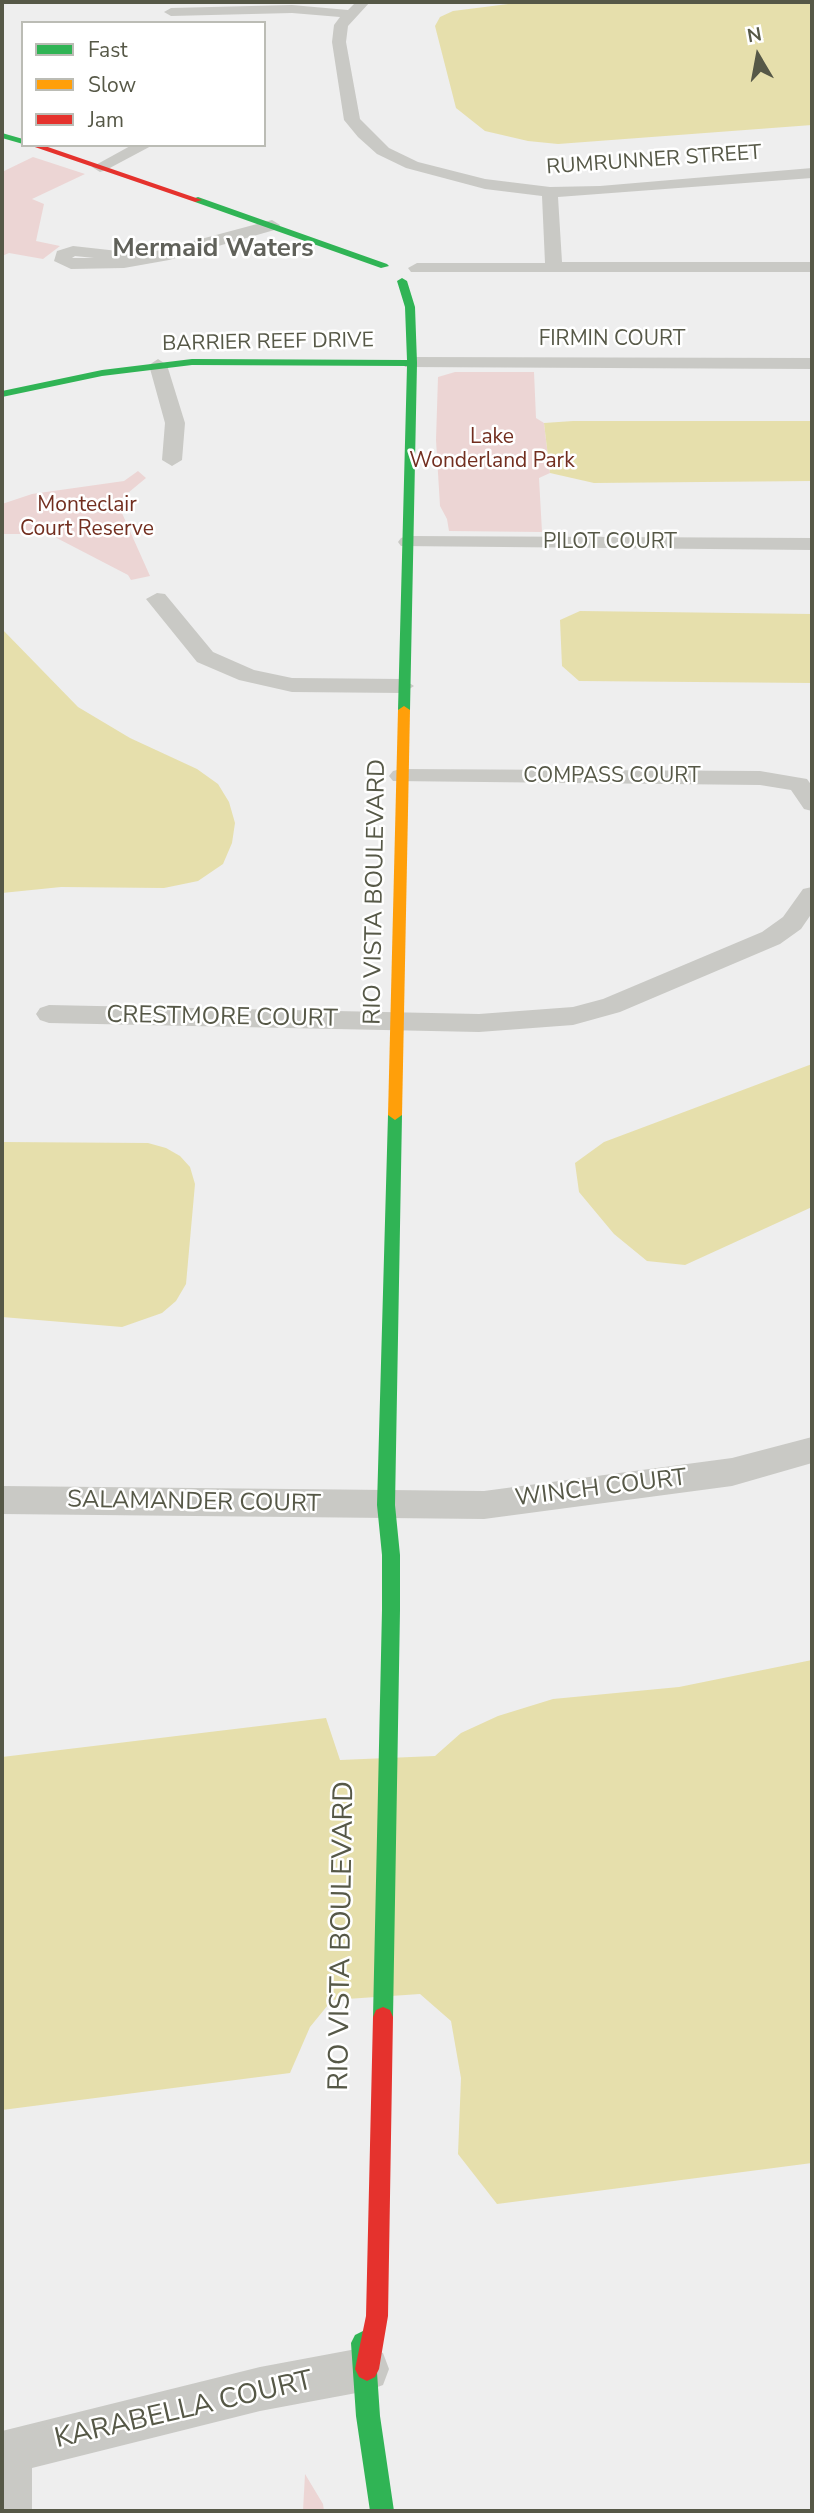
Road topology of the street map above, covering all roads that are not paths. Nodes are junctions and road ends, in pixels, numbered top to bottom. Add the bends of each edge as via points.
1 (363, 2) edge
2 (155, 3) edge
3 (349, 15) junction
4 (171, 17) edge
5 (2, 135) edge
6 (21, 141) edge
7 (39, 147) edge
8 (141, 147) edge
9 (100, 167) junction
10 (812, 173) edge
11 (550, 192) junction
12 (272, 225) junction
13 (145, 259) dead end
14 (384, 266) junction
15 (554, 266) junction
16 (812, 267) edge
17 (416, 268) junction
18 (402, 281) junction
19 (412, 363) junction
20 (812, 364) edge
21 (159, 365) junction
22 (2, 394) edge
23 (173, 460) dead end
24 (408, 542) junction
25 (812, 544) edge
26 (157, 600) dead end
27 (403, 686) junction
28 (401, 776) junction
29 (812, 804) edge
30 (812, 895) edge
31 (50, 1014) dead end
32 (395, 1021) junction
33 (812, 1450) edge
34 (2, 1500) edge
35 (386, 1505) junction
36 (375, 2026) junction
37 (361, 2262) dead end
38 (359, 2317) dead end
39 (367, 2369) junction
40 (5, 2453) edge
41 (9, 2511) edge
42 (382, 2511) edge

1 - 3 street
2 - 4 street
3 - 4 street via 292,9
3 - 11 street, RUMRUNNER STREET via 341,25 340,42 352,120 363,134 383,151 442,175
5 - 6 street
7 - 9 street
8 - 9 street
9 - 12 street
10 - 11 street, RUMRUNNER STREET
11 - 15 street
12 - 13 street
12 - 14 street
14 - 17 street
14 - 18 street via 379,275 388,281
15 - 16 street
15 - 17 street
17 - 18 street via 416,277
18 - 19 street, RIO VISTA BOULEVARD via 410,307
19 - 20 street, FIRMIN COURT
19 - 21 street, BARRIER REEF DRIVE
19 - 24 street, RIO VISTA BOULEVARD
21 - 22 street, BARRIER REEF DRIVE
21 - 23 street via 175,423
24 - 25 street, PILOT COURT
24 - 27 street, RIO VISTA BOULEVARD
26 - 27 street via 205,657 247,676 292,685
27 - 28 street, RIO VISTA BOULEVARD
28 - 29 street, COMPASS COURT via 760,778 799,785
28 - 32 street, RIO VISTA BOULEVARD
30 - 32 street via 792,923 771,938 611,1006 542,1020
31 - 32 street, CRESTMORE COURT
32 - 35 street, RIO VISTA BOULEVARD
33 - 35 street, WINCH COURT via 732,1472 484,1505
34 - 35 street, SALAMANDER COURT
35 - 36 street, RIO VISTA BOULEVARD via 391,1555
36 - 37 street, RIO VISTA BOULEVARD
36 - 39 street, RIO VISTA BOULEVARD via 377,2316
38 - 39 street, RIO VISTA BOULEVARD
39 - 40 street, KARABELLA COURT via 260,2389
39 - 42 street, RIO VISTA BOULEVARD via 368,2416
40 - 41 street

